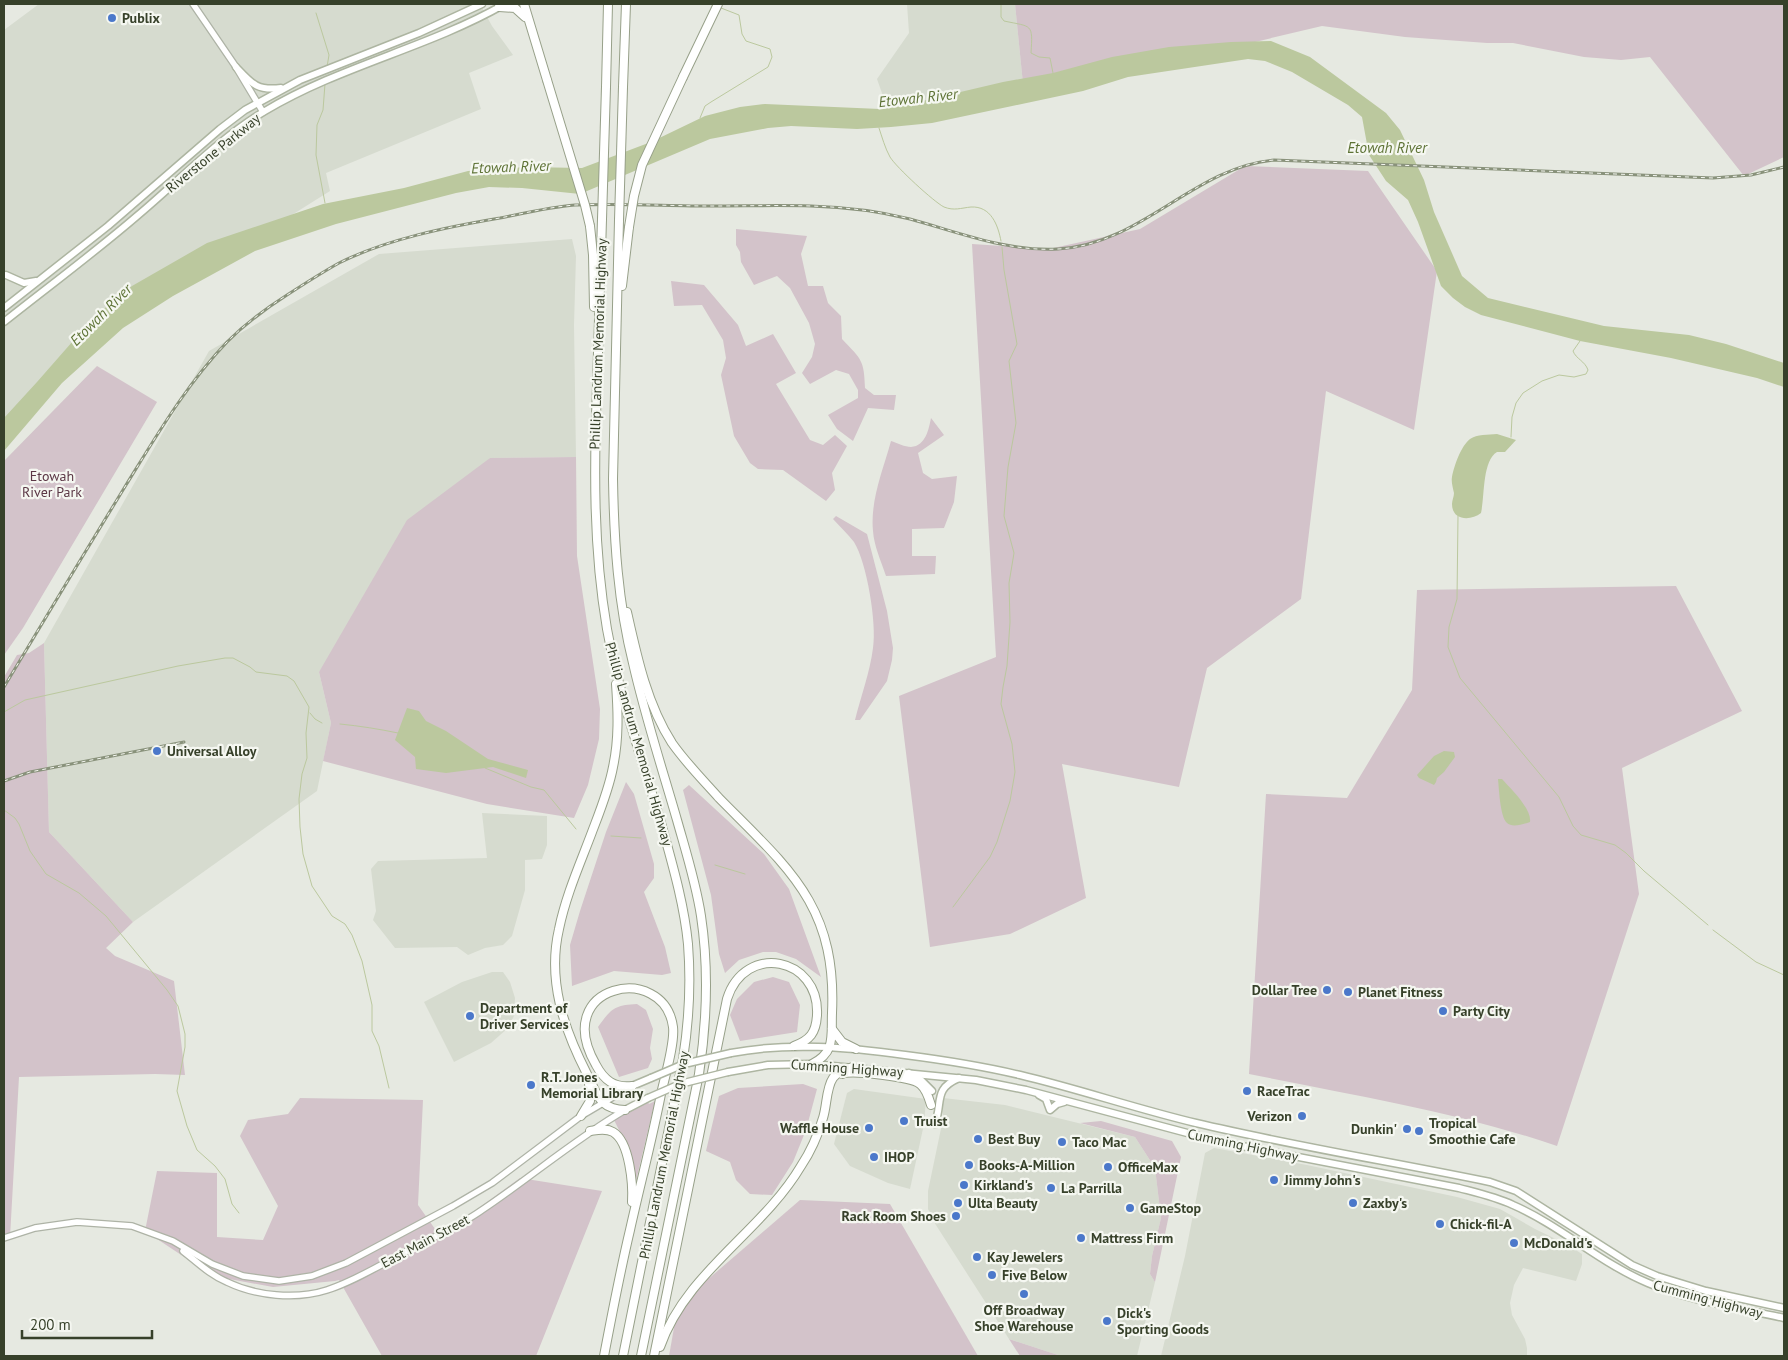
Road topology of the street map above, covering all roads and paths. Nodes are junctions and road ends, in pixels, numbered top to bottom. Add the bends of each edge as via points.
1 (193, 4) edge
2 (482, 4) edge
3 (524, 4) edge
4 (608, 4) edge
5 (626, 4) edge
6 (718, 4) edge
7 (501, 5) edge
8 (527, 19) junction
9 (236, 67) junction
10 (285, 87) junction
11 (257, 103) junction
12 (263, 112) junction
13 (6, 275) dead end
14 (40, 280) junction
15 (4, 308) edge
16 (4, 322) edge
17 (617, 328) junction
18 (596, 424) junction
19 (616, 561) junction
20 (615, 667) junction
21 (831, 1027) junction
22 (794, 1046) junction
23 (830, 1047) junction
24 (856, 1049) junction
25 (684, 1064) joint
26 (812, 1064) junction
27 (853, 1067) junction
28 (908, 1072) junction
29 (587, 1074) junction
30 (961, 1078) junction
31 (680, 1084) joint
32 (632, 1086) junction
33 (1026, 1090) junction
34 (932, 1091) dead end
35 (602, 1102) junction
36 (1068, 1102) junction
37 (931, 1105) dead end
38 (826, 1106) junction
39 (625, 1110) junction
40 (581, 1116) junction
41 (935, 1124) dead end
42 (590, 1131) junction
43 (629, 1232) junction
44 (154, 1234) junction
45 (4, 1238) edge
46 (1784, 1308) edge
47 (1784, 1318) edge
48 (604, 1356) edge
49 (623, 1356) edge
50 (641, 1356) edge
51 (656, 1356) edge

1 - 9 main road
2 - 10 main road, Riverstone Parkway
3 - 8 highway
4 - 18 highway, Phillip Landrum Memorial Highway, bridge
5 - 17 highway, Phillip Landrum Memorial Highway, bridge
6 - 17 highway, bridge via 642,166 634,196
7 - 8 highway via 515,8
7 - 12 main road, Riverstone Parkway via 433,38 320,83
8 - 18 highway, bridge via 590,226 594,268
9 - 10 main road via 260,88
9 - 11 main road
10 - 11 main road, Riverstone Parkway
11 - 12 main road
11 - 14 main road, Riverstone Parkway via 220,129
12 - 16 main road, Riverstone Parkway
13 - 14 main road via 24,283
14 - 15 main road, Riverstone Parkway
17 - 19 highway, Phillip Landrum Memorial Highway via 613,479
18 - 20 highway, Phillip Landrum Memorial Highway via 596,542
19 - 21 highway via 638,660 665,731 697,775 786,867 815,912 831,966
19 - 50 highway, Phillip Landrum Memorial Highway via 632,662 697,892 707,980 699,1074
20 - 29 highway via 618,725 613,768 565,904 555,952 561,1011 571,1042
20 - 49 highway, Phillip Landrum Memorial Highway via 678,889 688,944 690,986 684,1060
21 - 23 highway
21 - 24 highway via 838,1039
22 - 23 main road, Cumming Highway
22 - 25 main road, Cumming Highway, bridge via 731,1053
22 - 51 highway via 808,1040 814,1031 817,1010 813,988 803,975 783,964 770,963 751,968 739,976 727,999
23 - 24 main road, Cumming Highway
23 - 26 highway via 824,1057
24 - 46 main road, Cumming Highway via 936,1059 1020,1075 1199,1124 1490,1182 1516,1191 1632,1265 1657,1276 1706,1291
25 - 32 main road, East Main Street, bridge
26 - 27 main road, Cumming Highway
26 - 31 main road, Cumming Highway, bridge via 768,1065
27 - 28 main road, Cumming Highway
27 - 38 highway via 834,1077
28 - 30 main road, Cumming Highway
28 - 34 main road
29 - 35 highway
29 - 40 highway via 590,1101
30 - 33 main road, Cumming Highway
30 - 41 main road via 944,1086 940,1093
31 - 39 main road, East Main Street, bridge
32 - 35 main road, East Main Street
32 - 43 highway via 618,1086 603,1077 586,1047 584,1032 589,1012 598,1000 610,992 631,988 657,998 668,1012 673,1029 672,1047
33 - 36 main road, Cumming Highway
33 - 36 main road via 1046,1099 1050,1110 1060,1102
35 - 39 highway via 613,1109
35 - 40 main road, East Main Street
36 - 47 main road, Cumming Highway via 1221,1142 1485,1194 1521,1209 1648,1283
37 - 38 highway via 924,1088 909,1079 846,1072 835,1080
38 - 51 highway via 814,1144 796,1175 680,1307
39 - 42 main road, East Main Street
40 - 44 main road, East Main Street via 492,1183 346,1263 312,1276 279,1281 244,1276 212,1264
42 - 43 highway via 610,1130 624,1149 633,1192
42 - 44 main road, East Main Street via 480,1212 356,1279 320,1292 293,1295 246,1290 210,1273 182,1250
43 - 48 highway
44 - 45 main road, East Main Street via 132,1226 77,1222 35,1228

